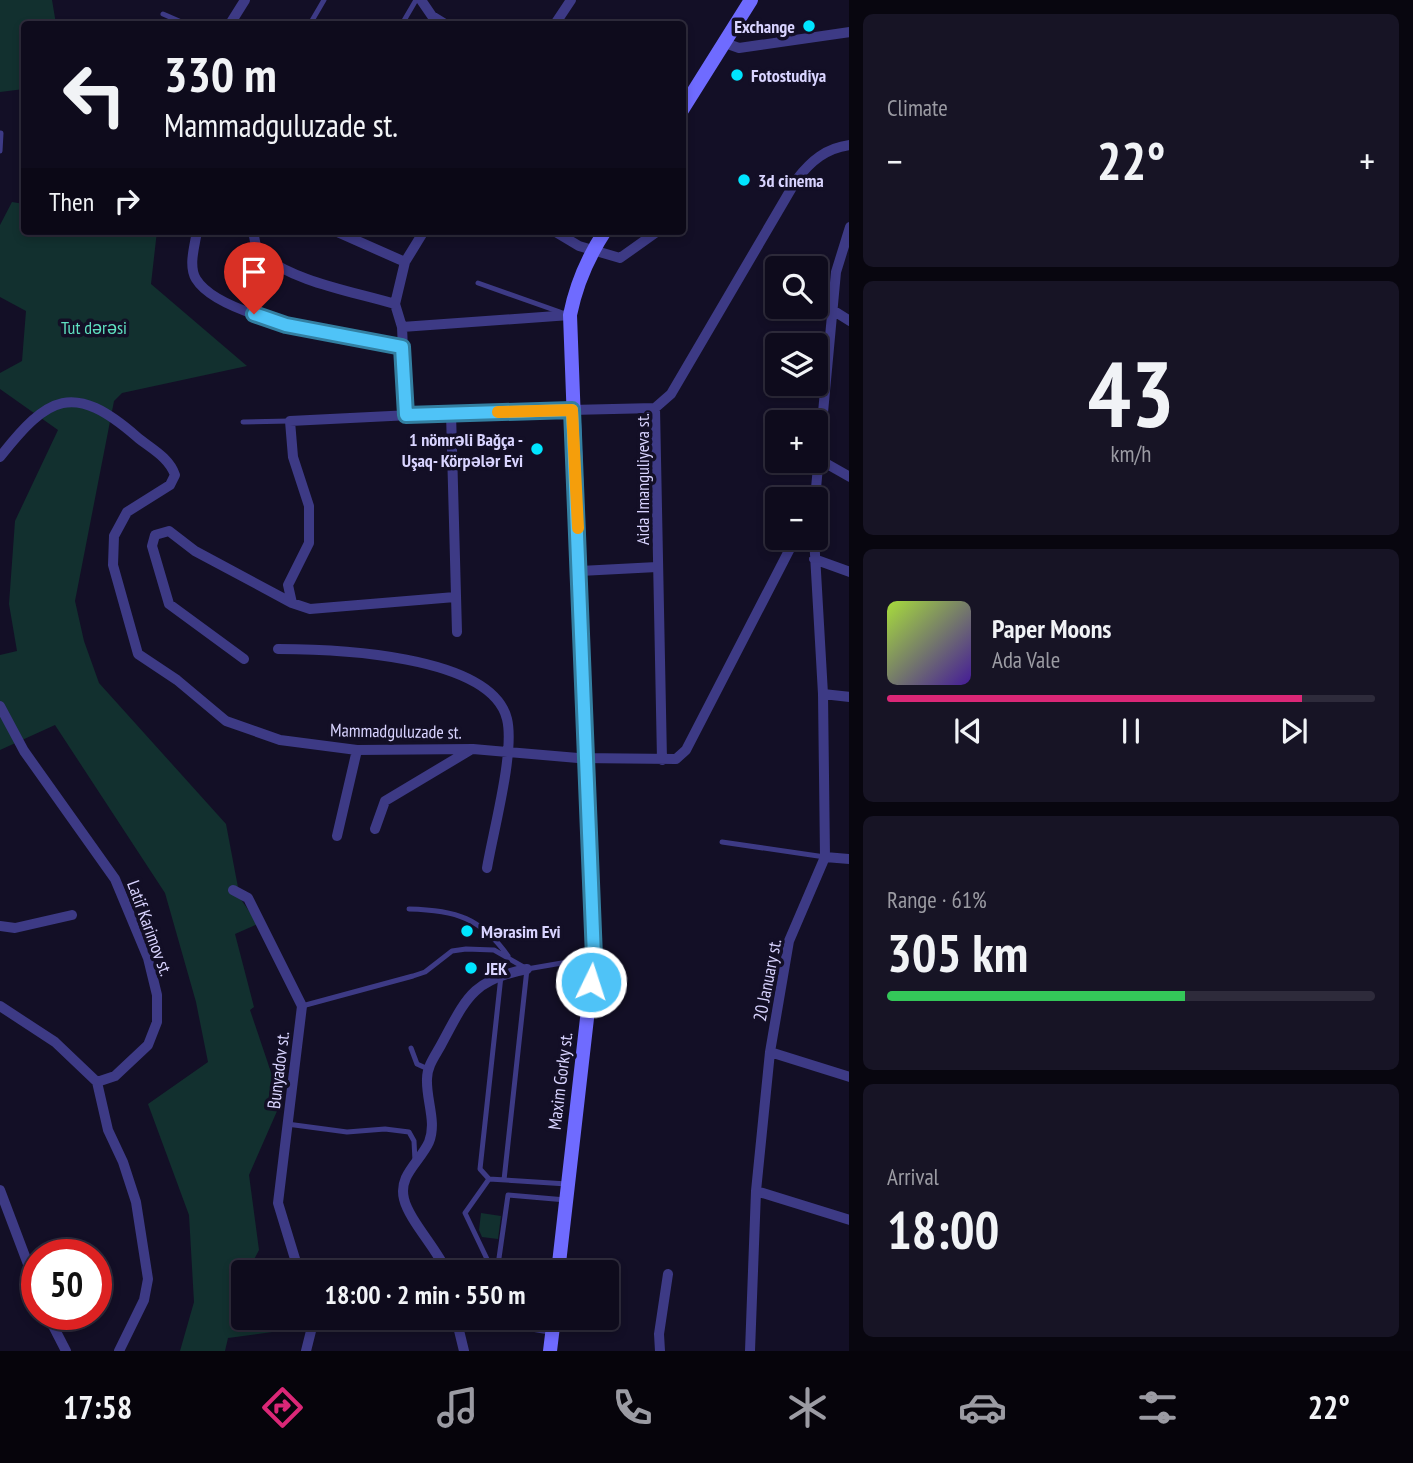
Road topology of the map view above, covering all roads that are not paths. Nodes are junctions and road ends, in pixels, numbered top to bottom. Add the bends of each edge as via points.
1 (244, 0) edge
2 (324, 0) edge
3 (419, 0) edge
4 (572, 0) edge
5 (751, 0) edge
6 (163, 14) dead end
7 (179, 21) edge
8 (232, 21) edge
9 (312, 21) edge
10 (404, 21) edge
11 (440, 21) edge
12 (557, 21) edge
13 (849, 32) edge
14 (732, 46) junction
15 (686, 105) edge
16 (1, 133) edge
17 (849, 145) edge
18 (0, 151) edge
19 (849, 226) edge
20 (196, 235) edge
21 (254, 235) edge
22 (344, 235) edge
23 (422, 235) edge
24 (562, 235) edge
25 (601, 235) edge
26 (652, 235) edge
27 (592, 250) junction
28 (405, 262) junction
29 (478, 283) dead end
30 (395, 304) junction
31 (834, 311) junction
32 (570, 315) junction
33 (849, 321) edge
34 (402, 327) junction
35 (402, 347) junction
36 (655, 408) junction
37 (572, 410) junction
38 (825, 410) edge
39 (451, 413) junction
40 (406, 415) junction
41 (290, 421) junction
42 (243, 422) dead end
43 (0, 457) edge
44 (828, 465) edge
45 (849, 477) edge
46 (789, 550) edge
47 (814, 550) edge
48 (814, 559) junction
49 (657, 567) junction
50 (580, 571) junction
51 (849, 572) edge
52 (455, 597) junction
53 (292, 603) junction
54 (457, 632) dead end
55 (278, 649) dead end
56 (244, 659) dead end
57 (823, 694) junction
58 (849, 697) edge
59 (0, 706) edge
60 (472, 748) junction
61 (357, 750) junction
62 (507, 750) junction
63 (589, 758) junction
64 (662, 760) junction
65 (375, 829) dead end
66 (337, 836) dead end
67 (722, 842) dead end
68 (825, 857) junction
69 (849, 859) edge
70 (487, 868) dead end
71 (233, 890) dead end
72 (409, 909) dead end
73 (72, 915) dead end
74 (0, 926) edge
75 (594, 957) junction
76 (510, 959) junction
77 (527, 969) junction
78 (501, 974) junction
79 (0, 1006) edge
80 (302, 1006) junction
81 (411, 1048) dead end
82 (770, 1052) junction
83 (428, 1069) junction
84 (849, 1077) edge
85 (97, 1082) junction
86 (287, 1124) junction
87 (415, 1163) junction
88 (489, 1179) junction
89 (504, 1180) junction
90 (567, 1184) junction
91 (0, 1191) edge
92 (756, 1191) junction
93 (566, 1200) junction
94 (849, 1220) edge
95 (21, 1246) edge
96 (295, 1260) edge
97 (440, 1260) edge
98 (486, 1260) edge
99 (499, 1260) edge
100 (559, 1260) edge
101 (668, 1274) dead end
102 (55, 1330) edge
103 (311, 1330) edge
104 (459, 1330) edge
105 (553, 1330) edge
106 (463, 1350) edge
107 (66, 1351) edge
108 (119, 1351) edge
109 (306, 1351) edge
110 (551, 1351) edge
111 (660, 1351) edge
112 (750, 1351) edge

1 - 8 street
2 - 9 lane
3 - 10 lane
3 - 11 street
4 - 12 street
5 - 14 main road
6 - 7 lane
13 - 14 street
14 - 15 main road
16 - 18 lane
17 - 36 street, Aida Imanguliyeva st. via 833,147 802,173 671,394
19 - 31 street via 836,272
20 - 35 street via 192,266 196,279 221,299 286,325
21 - 30 street via 257,252 267,260
22 - 28 street
23 - 28 street
24 - 27 street
25 - 27 main road, Maxim Gorky st.
26 - 27 street via 620,258
27 - 32 main road, Maxim Gorky st. via 574,292
28 - 30 street
29 - 32 lane
30 - 34 street
31 - 33 street
31 - 38 street
32 - 34 street
32 - 37 main road, Maxim Gorky st.
34 - 35 street
35 - 40 street
36 - 37 street
36 - 49 street, Aida Imanguliyeva st.
37 - 39 street
37 - 50 main road, Maxim Gorky st.
39 - 40 street
39 - 52 street
40 - 41 street
41 - 42 lane
41 - 53 street via 293,457 309,506 309,543 288,585
43 - 61 street, Mammadguluzade st. via 28,423 68,400 80,401 119,421 168,462 175,475 170,485 127,512 114,536 113,565 138,654 226,721 280,740
44 - 45 street
46 - 64 street via 686,750 676,759
47 - 48 street, 20 January st.
48 - 51 street
48 - 57 street, 20 January st.
49 - 50 street
49 - 64 street, Aida Imanguliyeva st.
50 - 63 main road, Maxim Gorky st.
52 - 53 street via 326,608
52 - 54 street
53 - 56 street via 195,551 176,534 155,535 152,546 169,604
55 - 62 street via 343,649 462,673 495,698 507,719
57 - 58 street
57 - 68 street, 20 January st.
59 - 85 street, Latif Karimov st. via 24,751 115,879 148,958 157,1022 148,1045 115,1076
60 - 61 street, Mammadguluzade st.
60 - 62 street, Mammadguluzade st.
60 - 65 street via 385,801
61 - 66 street
62 - 63 street, Mammadguluzade st.
62 - 70 street
63 - 64 street
63 - 75 main road, Maxim Gorky st.
67 - 68 lane
68 - 69 street
68 - 82 street, 20 January st. via 789,942
71 - 80 street via 248,898
72 - 76 lane via 447,912 482,925
73 - 74 street via 15,928
75 - 77 lane
75 - 90 main road, Maxim Gorky st.
76 - 77 lane
76 - 80 lane via 494,950 452,951 425,972
77 - 78 street
77 - 89 lane
78 - 83 street via 475,990 456,1012
78 - 88 lane via 480,1169
79 - 85 street via 55,1041
80 - 86 street, Bunyadov st.
81 - 83 lane via 416,1064
82 - 84 street
82 - 92 street, 20 January st.
83 - 87 street via 429,1141
85 - 108 street via 108,1130 136,1202 148,1279 144,1300
86 - 87 lane via 347,1132 409,1132
86 - 96 street, Bunyadov st. via 278,1203
87 - 97 street via 405,1180 404,1200
88 - 89 lane
88 - 98 lane via 466,1213
89 - 90 lane
90 - 93 main road, Maxim Gorky st.
91 - 95 street
92 - 94 street
92 - 112 street, 20 January st.
93 - 99 lane via 508,1195
93 - 100 main road, Maxim Gorky st.
101 - 111 street
102 - 107 street
103 - 109 street
104 - 106 street
105 - 110 main road

